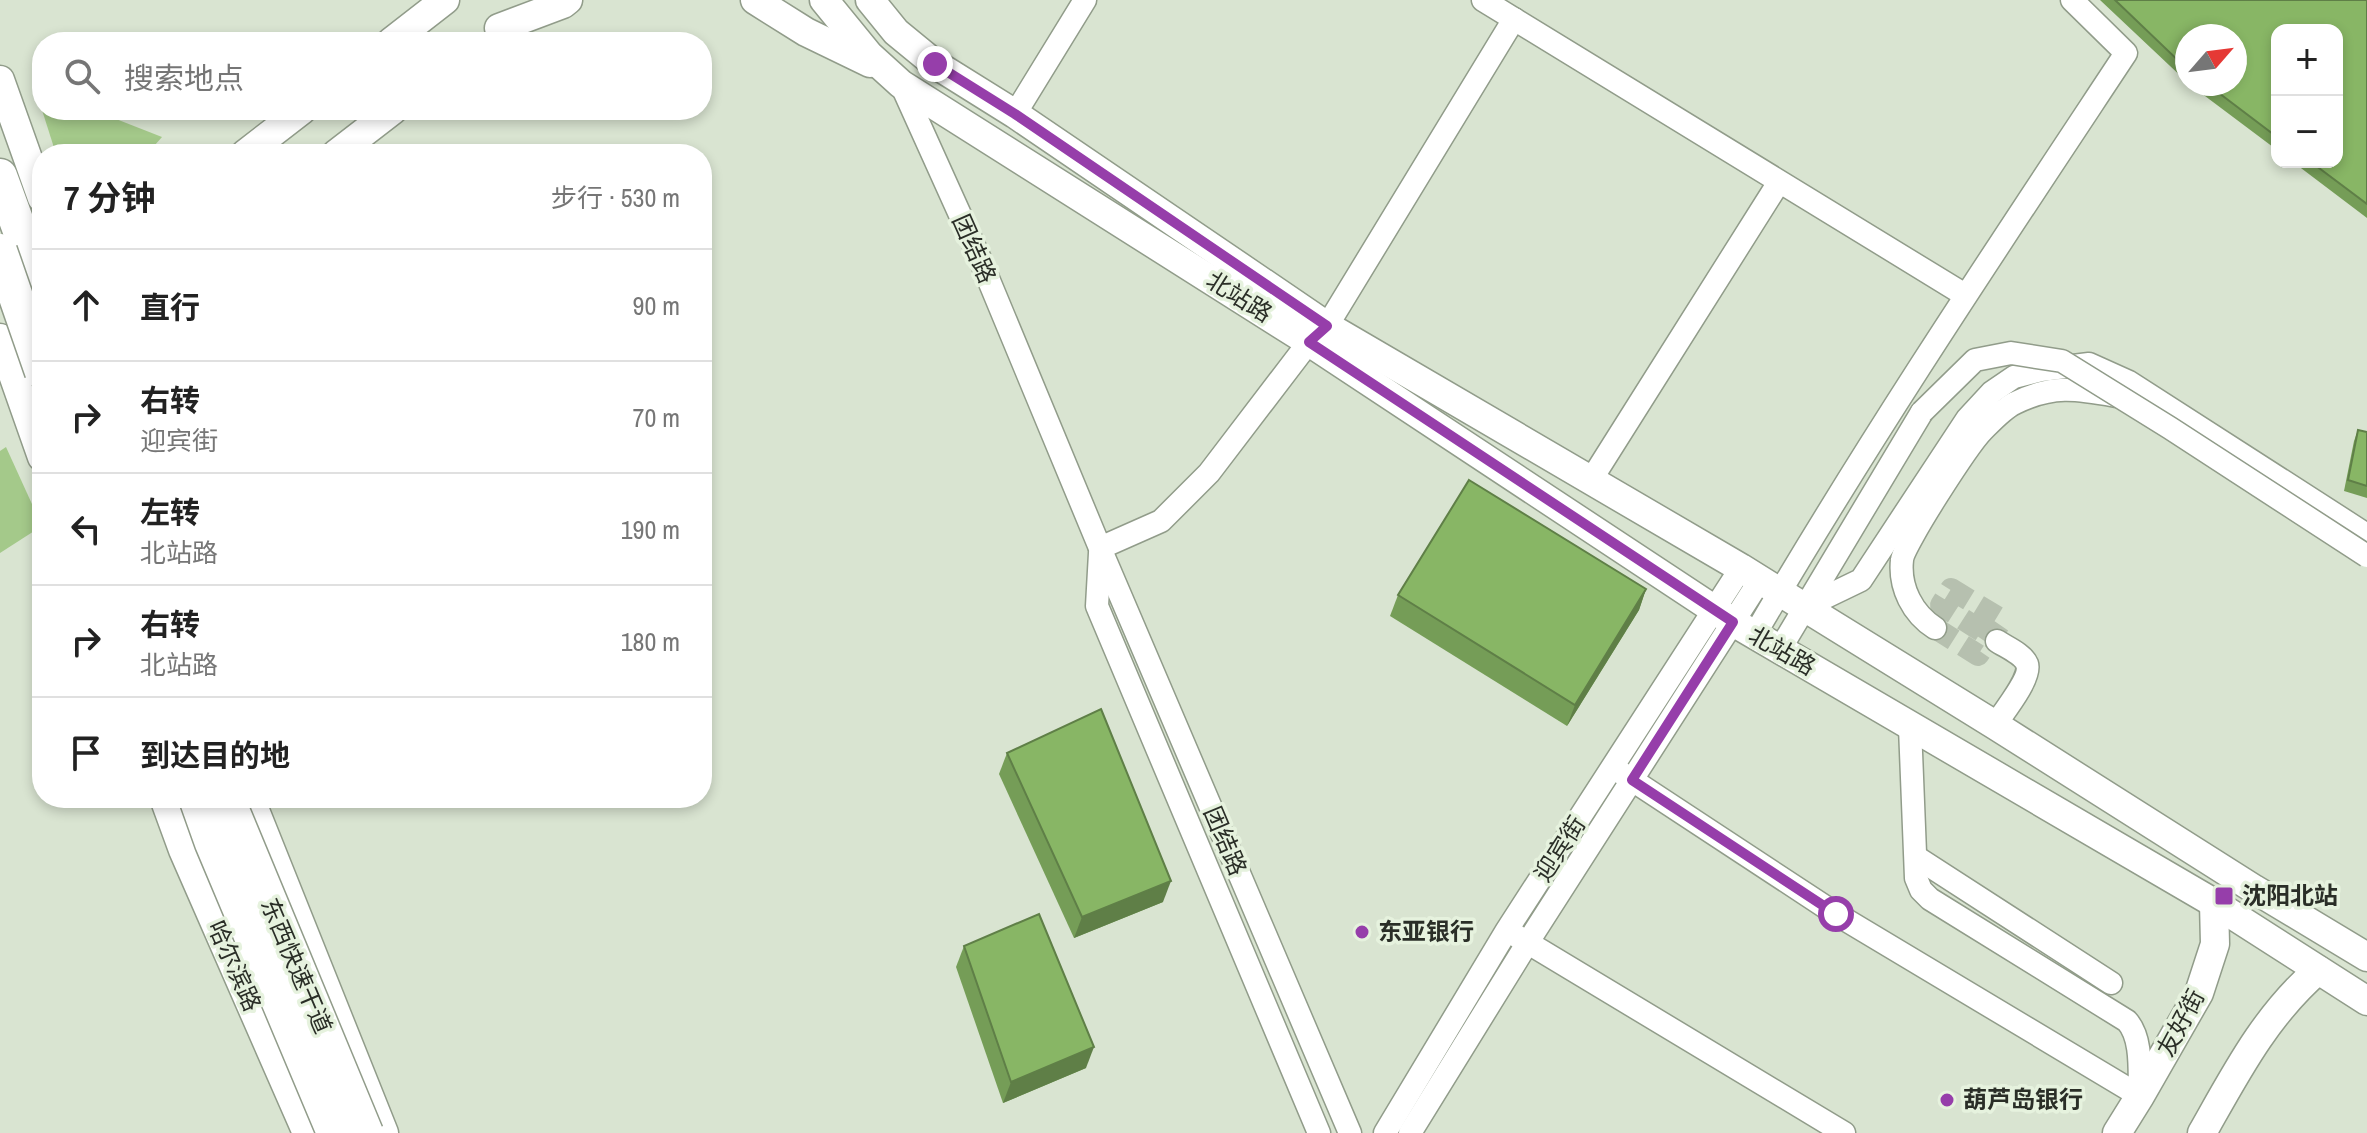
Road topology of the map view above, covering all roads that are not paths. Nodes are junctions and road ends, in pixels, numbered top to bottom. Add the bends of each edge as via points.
1 (445, 0) edge
2 (528, 0) edge
3 (568, 0) edge
4 (755, 0) edge
5 (824, 0) edge
6 (870, 0) edge
7 (1085, 0) edge
8 (1483, 0) edge
9 (2072, 0) edge
10 (1514, 19) junction
11 (404, 32) edge
12 (494, 32) edge
13 (498, 32) edge
14 (893, 78) junction
15 (0, 80) edge
16 (1015, 114) junction
17 (289, 120) edge
18 (380, 120) edge
19 (258, 144) edge
20 (349, 144) edge
21 (32, 170) edge
22 (0, 176) edge
23 (1779, 182) junction
24 (0, 251) edge
25 (32, 264) edge
26 (1965, 295) junction
27 (32, 319) edge
28 (1318, 334) junction
29 (0, 343) edge
30 (20, 385) edge
31 (2118, 396) junction
32 (32, 424) edge
33 (1591, 480) junction
34 (2367, 535) edge
35 (1100, 548) junction
36 (2367, 556) edge
37 (1760, 580) junction
38 (1805, 607) junction
39 (1734, 622) junction
40 (1935, 628) tunnel mouth
41 (1997, 641) tunnel mouth
42 (1780, 649) junction
43 (1995, 725) junction
44 (1910, 727) junction
45 (1612, 768) junction
46 (1632, 780) junction
47 (168, 808) edge
48 (200, 808) edge
49 (231, 808) edge
50 (254, 808) edge
51 (262, 831) junction
52 (183, 850) junction
53 (1916, 857) junction
54 (2214, 903) junction
55 (1507, 930) junction
56 (1528, 942) junction
57 (2367, 957) edge
58 (2318, 970) junction
59 (2111, 983) dead end
60 (2367, 1001) edge
61 (2140, 1096) junction
62 (307, 1133) edge
63 (334, 1133) edge
64 (366, 1133) edge
65 (384, 1133) edge
66 (1319, 1133) edge
67 (1350, 1133) edge
68 (1385, 1133) edge
69 (1410, 1133) edge
70 (1844, 1133) edge
71 (2117, 1133) edge
72 (2202, 1133) edge

1 - 11 main road
2 - 12 main road
3 - 13 main road
4 - 14 main road
5 - 14 main road, 北站路
6 - 16 main road, 北站路 via 896,32 935,64
7 - 16 street
8 - 10 street
9 - 26 street via 2126,53
10 - 23 street
10 - 28 street
14 - 28 main road, 北站路
14 - 35 street, 团结路 via 980,259
15 - 21 main road
16 - 28 main road, 北站路
17 - 19 main road
18 - 20 main road
22 - 25 highway
23 - 26 street
23 - 33 street
24 - 30 highway, bridge
26 - 37 street
27 - 29 main road
28 - 33 main road, 北站路
28 - 35 street via 1209,473 1161,521
28 - 39 main road, 北站路
29 - 30 main road
30 - 32 main road
31 - 36 street, bridge
31 - 38 street, bridge via 2062,361 2011,353 1975,360 1922,412
31 - 40 street via 2073,388 2048,391 2013,404 1981,432 1901,558 1914,610
33 - 37 main road, 北站路
34 - 38 street via 2129,382 2089,364 2014,377 1992,392 1967,419 1861,580
35 - 66 street, 团结路 via 1097,606
35 - 67 street, 团结路
37 - 38 main road, 北站路
37 - 39 street
37 - 39 street, 迎宾街
38 - 42 street
38 - 43 main road, 北站路
39 - 42 main road, 北站路
39 - 45 street, 迎宾街
39 - 46 street, 迎宾街
41 - 43 street via 2027,663 2028,674
42 - 44 main road, 北站路
43 - 57 main road, 北站路
44 - 53 street
44 - 54 main road, 北站路
45 - 46 street
45 - 55 street, 迎宾街
46 - 56 street, 迎宾街
46 - 61 street via 1836,914
47 - 52 main road, 哈尔滨路
48 - 63 highway, 东西快速干道, bridge
49 - 64 highway, 东西快速干道, bridge
50 - 51 main road
51 - 52 main road
51 - 65 main road
52 - 62 main road, 哈尔滨路
53 - 59 street
53 - 61 street via 1916,878 1930,899 2132,1026
54 - 58 main road, 北站路
54 - 61 main road, 友好街 via 2215,944 2199,993
55 - 56 street
55 - 68 street, 迎宾街
56 - 69 street, 迎宾街
56 - 70 street
58 - 60 main road, 北站路
58 - 72 main road via 2293,992 2254,1042
61 - 71 main road, 友好街

